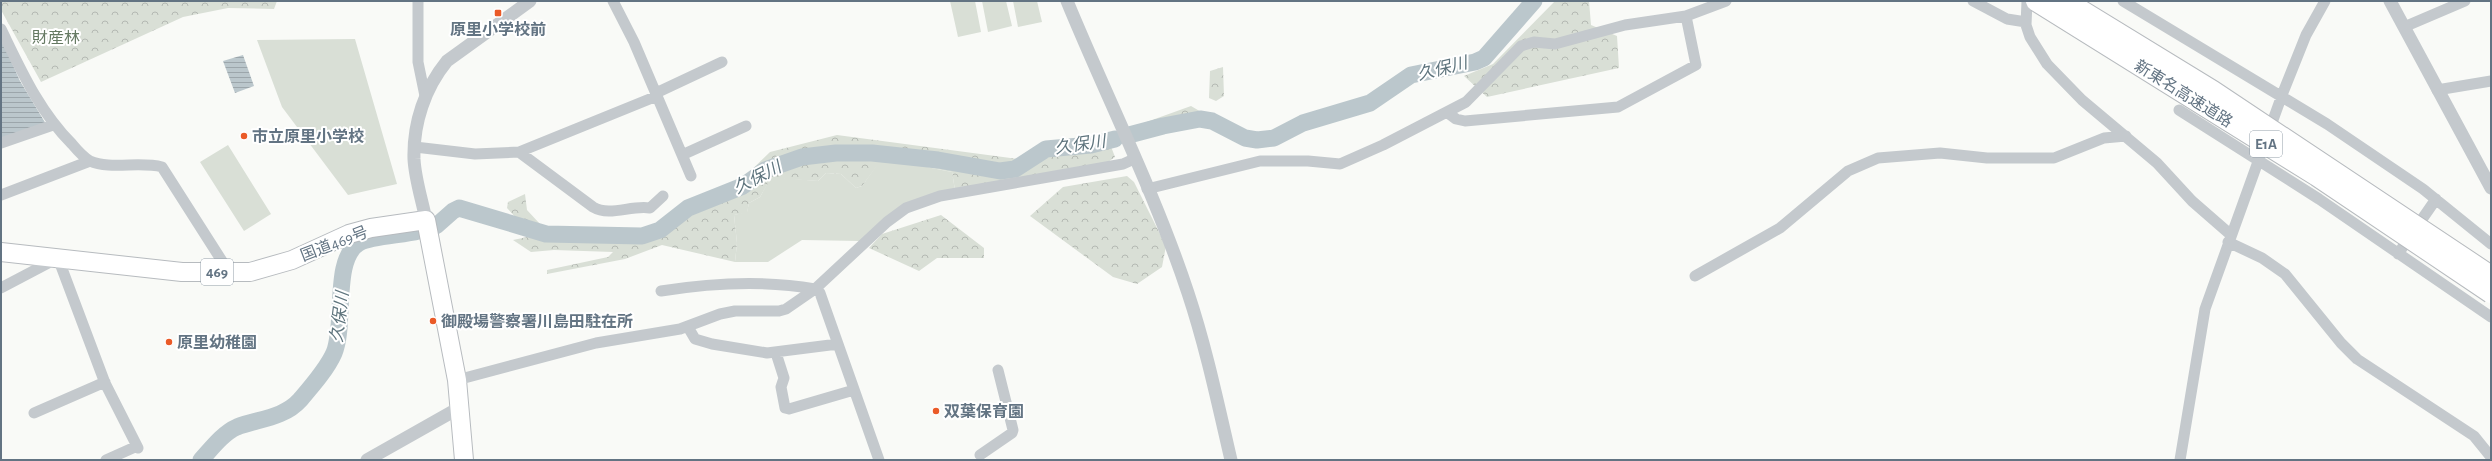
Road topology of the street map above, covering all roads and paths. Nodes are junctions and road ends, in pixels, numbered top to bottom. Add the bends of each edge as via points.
1 (418, 1) edge
2 (530, 1) edge
3 (613, 1) edge
4 (1067, 1) edge
5 (1726, 1) edge
6 (1973, 1) edge
7 (2027, 1) edge
8 (2036, 1) edge
9 (2066, 1) edge
10 (2123, 1) edge
11 (2325, 1) edge
12 (2390, 1) edge
13 (2465, 1) edge
14 (1686, 16) junction
15 (2026, 22) junction
16 (2404, 27) junction
17 (1, 29) edge
18 (722, 62) dead end
19 (2491, 81) edge
20 (2438, 90) junction
21 (657, 94) junction
22 (2282, 95) junction
23 (425, 96) junction
24 (2179, 110) dead end
25 (1448, 113) junction
26 (53, 125) junction
27 (746, 126) dead end
28 (2126, 136) junction
29 (1, 143) edge
30 (415, 147) junction
31 (519, 152) junction
32 (682, 155) junction
33 (1134, 159) junction
34 (2258, 160) junction
35 (90, 161) junction
36 (691, 176) dead end
37 (2491, 188) edge
38 (1147, 189) junction
39 (1, 195) edge
40 (663, 196) dead end
41 (2436, 199) junction
42 (426, 220) junction
43 (2229, 238) junction
44 (2491, 244) edge
45 (1, 252) edge
46 (2398, 254) junction
47 (58, 258) junction
48 (229, 272) junction
49 (1695, 276) dead end
50 (2491, 276) edge
51 (1, 288) edge
52 (815, 289) junction
53 (661, 291) dead end
54 (2491, 293) edge
55 (2491, 317) edge
56 (688, 327) junction
57 (838, 344) junction
58 (776, 353) junction
59 (998, 370) dead end
60 (457, 380) junction
61 (104, 382) junction
62 (854, 390) junction
63 (459, 408) junction
64 (34, 413) dead end
65 (2491, 457) edge
66 (979, 458) edge
67 (106, 460) edge
68 (367, 460) edge
69 (464, 460) edge
70 (879, 460) edge
71 (1231, 460) edge
72 (2180, 460) edge

1 - 23 street via 418,62
2 - 23 street via 447,61
3 - 21 street
4 - 33 street
5 - 14 street
6 - 15 street via 2007,19
7 - 15 street
8 - 54 highway, 新東名高速道路 / E1A, bridge via 2317,176
9 - 50 highway, 新東名高速道路 / E1A, bridge via 2283,136
10 - 22 street
11 - 22 street via 2306,35
12 - 16 street
13 - 16 street
14 - 25 street via 1625,25 1555,44 1534,42 1522,46 1466,102
14 - 25 street via 1696,65 1630,103 1594,110 1555,111 1465,121
15 - 28 street via 2030,37 2047,64 2082,100
16 - 20 street
17 - 26 street via 26,82
18 - 21 street
19 - 20 street
20 - 37 street
21 - 31 street
21 - 32 street
22 - 34 street
22 - 41 street
23 - 30 street
24 - 34 street
25 - 38 street via 1340,164 1302,160 1260,161
26 - 29 street
26 - 35 street
27 - 32 street
28 - 43 street via 2157,163
28 - 49 street via 2104,138 2054,158 1987,158 1940,153 1878,158 1848,171 1780,228
30 - 31 street via 475,154
30 - 42 street via 416,169
31 - 40 street via 593,207 604,212 650,208
32 - 36 street
33 - 38 street
33 - 52 street via 1123,164 940,196 906,208 887,222
34 - 43 street
34 - 46 street
35 - 39 street
35 - 48 street via 162,167
38 - 71 street via 1187,292
41 - 44 street
41 - 46 street
42 - 48 highway, 国道469号 / 469 via 349,234 269,268 250,272
42 - 60 highway
43 - 65 street via 2285,274 2341,343 2358,359 2474,436
43 - 72 street via 2205,309
45 - 47 highway, 国道469号 / 469
46 - 55 street
47 - 48 highway, 国道469号 / 469 via 182,272
47 - 51 street
47 - 61 street
52 - 53 street via 770,285 696,285
52 - 56 street via 786,309 735,311
52 - 57 street via 820,293
56 - 58 street via 695,339 757,352
56 - 60 street via 596,342
57 - 58 street
57 - 62 street
58 - 62 street via 784,378 781,387 785,408
59 - 66 street via 1013,430
60 - 63 highway
61 - 64 street
61 - 67 street via 136,448
62 - 70 street
63 - 68 street
63 - 69 highway

